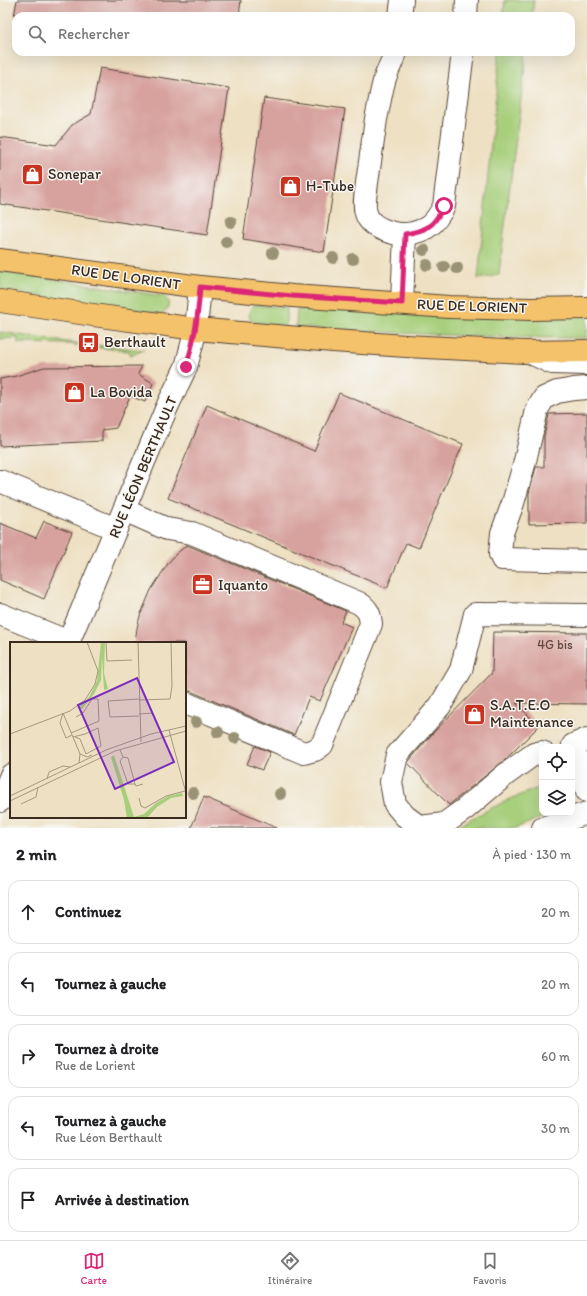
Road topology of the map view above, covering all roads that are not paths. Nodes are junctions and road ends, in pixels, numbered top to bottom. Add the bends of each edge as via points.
1 (402, 0) edge
2 (467, 0) edge
3 (400, 12) edge
4 (466, 12) edge
5 (394, 56) edge
6 (462, 56) edge
7 (405, 234) junction
8 (0, 260) edge
9 (200, 287) junction
10 (0, 301) edge
11 (402, 303) junction
12 (587, 308) edge
13 (196, 329) junction
14 (587, 350) edge
15 (529, 352) junction
16 (587, 364) edge
17 (587, 388) edge
18 (0, 481) edge
19 (120, 520) junction
20 (587, 560) edge
21 (0, 614) edge
22 (587, 615) edge
23 (66, 642) edge
24 (68, 642) edge
25 (186, 703) edge
26 (575, 744) edge
27 (539, 753) edge
28 (10, 777) edge
29 (587, 791) edge
30 (0, 802) edge
31 (587, 812) edge
32 (543, 828) edge

1 - 3 street
2 - 4 street
5 - 7 street via 380,99 365,205 370,222 391,232
6 - 7 street via 444,206 439,217 431,225 422,231
7 - 11 street
8 - 9 main road, RUE DE LORIENT
9 - 11 main road, RUE DE LORIENT
9 - 13 street, RUE LÉON BERTHAULT
10 - 13 main road
11 - 12 main road, RUE DE LORIENT via 449,307
13 - 15 main road via 384,344
13 - 19 street, RUE LÉON BERTHAULT via 186,367
14 - 15 main road
15 - 16 street via 552,363
17 - 20 street via 557,392 544,398 537,410 524,465 502,533 500,554 502,559
18 - 19 street
19 - 24 street, RUE LÉON BERTHAULT
19 - 25 street via 192,533 360,603 369,612 371,624 322,745 315,750 304,753
21 - 23 street
22 - 27 street via 475,614 461,670 440,706 397,755 391,782 395,804 405,816 420,827 444,824 505,775
26 - 29 street
28 - 30 street
31 - 32 street

